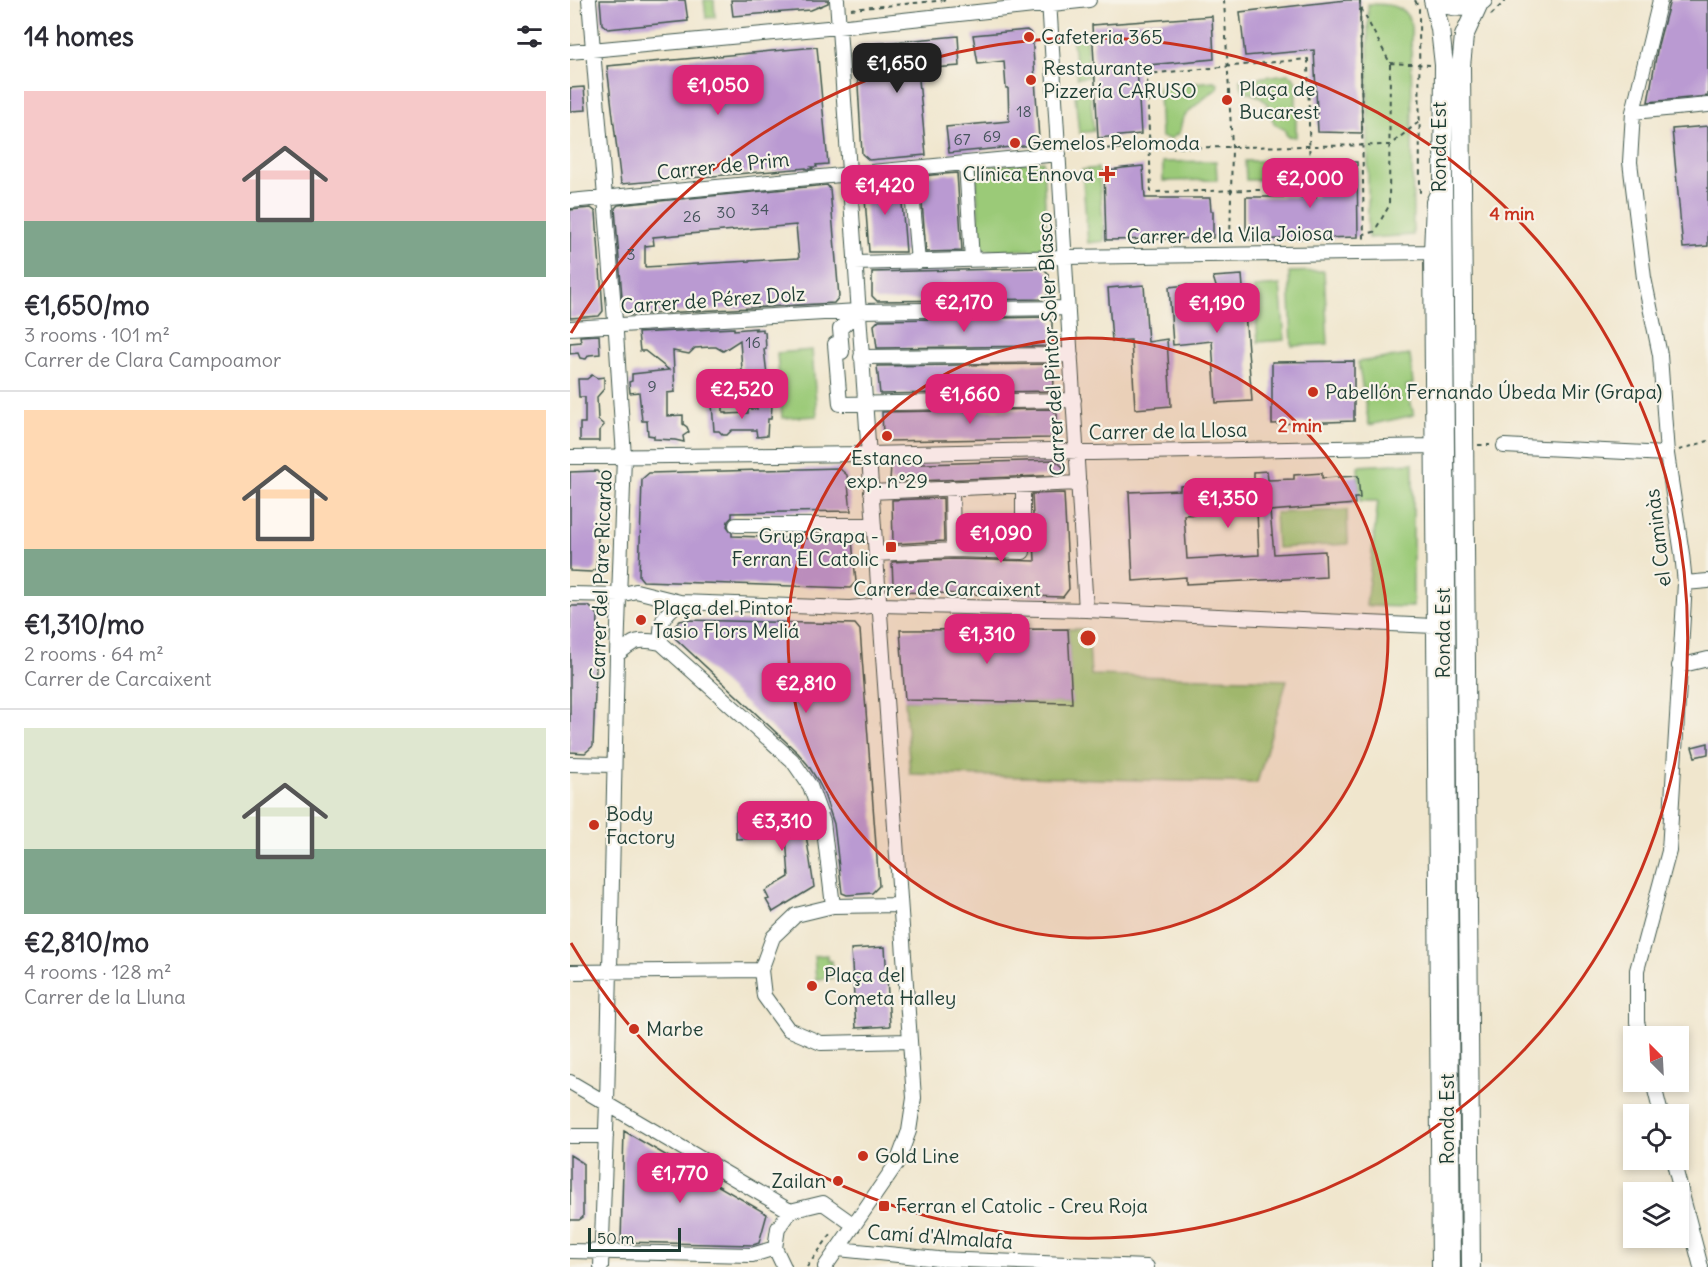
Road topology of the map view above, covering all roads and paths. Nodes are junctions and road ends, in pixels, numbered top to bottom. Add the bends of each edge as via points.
1 (589, 0) edge
2 (837, 0) edge
3 (1089, 0) edge
4 (1224, 0) edge
5 (1360, 0) edge
6 (1414, 0) edge
7 (1435, 0) edge
8 (1506, 0) edge
9 (1660, 0) edge
10 (1049, 2) edge
11 (1360, 6) junction
12 (1484, 7) edge
13 (838, 27) junction
14 (593, 50) junction
15 (570, 52) edge
16 (1390, 63) junction
17 (1228, 66) junction
18 (1708, 105) edge
19 (1633, 112) junction
20 (1420, 121) dead end
21 (1390, 145) junction
22 (1310, 146) junction
23 (1362, 146) junction
24 (1232, 147) junction
25 (1150, 148) junction
26 (1059, 152) junction
27 (966, 162) junction
28 (910, 168) junction
29 (849, 173) junction
30 (1443, 180) junction
31 (1231, 192) junction
32 (604, 197) junction
33 (570, 201) edge
34 (1364, 234) junction
35 (1431, 252) junction
36 (1364, 253) junction
37 (1230, 255) junction
38 (1065, 257) junction
39 (972, 260) junction
40 (918, 262) junction
41 (855, 263) junction
42 (1068, 308) junction
43 (858, 311) junction
44 (615, 326) junction
45 (570, 328) edge
46 (835, 344) dead end
47 (1071, 355) junction
48 (861, 357) junction
49 (844, 377) dead end
50 (1074, 400) junction
51 (864, 403) junction
52 (1708, 441) edge
53 (1432, 446) junction
54 (1504, 446) dead end
55 (1077, 451) junction
56 (572, 453) edge
57 (868, 454) junction
58 (1666, 454) junction
59 (624, 457) junction
60 (1079, 483) junction
61 (1023, 485) junction
62 (952, 488) junction
63 (871, 492) junction
64 (736, 525) dead end
65 (873, 525) junction
66 (954, 550) junction
67 (876, 554) junction
68 (1708, 581) edge
69 (1684, 583) junction
70 (570, 594) edge
71 (620, 595) junction
72 (680, 602) junction
73 (880, 605) junction
74 (1086, 610) junction
75 (1434, 626) junction
76 (661, 643) junction
77 (617, 655) junction
78 (1708, 659) edge
79 (1679, 666) junction
80 (570, 764) edge
81 (614, 765) junction
82 (900, 905) junction
83 (833, 906) junction
84 (761, 970) junction
85 (570, 972) edge
86 (610, 972) junction
87 (1638, 1026) edge
88 (910, 1041) junction
89 (570, 1082) edge
90 (607, 1103) junction
91 (570, 1136) edge
92 (606, 1136) junction
93 (1676, 1170) edge
94 (790, 1211) junction
95 (848, 1221) junction
96 (775, 1248) junction
97 (838, 1249) junction
98 (570, 1251) edge
99 (602, 1252) junction
100 (752, 1255) junction
101 (601, 1267) edge
102 (783, 1267) edge
103 (807, 1267) edge
104 (825, 1267) edge
105 (1147, 1267) edge
106 (1438, 1267) edge
107 (1451, 1267) edge
108 (1471, 1267) edge
109 (1701, 1267) edge

1 - 14 street, Carrer del Pare Ricardo
2 - 13 street
3 - 10 street
4 - 17 path
5 - 11 path
6 - 16 path via 1419,9 1419,64
7 - 12 main road via 1449,6
7 - 30 main road, Ronda Est via 1444,65
8 - 12 path
9 - 19 street, el Caminàs
10 - 13 street
10 - 26 street, Carrer del Pintor Soler Blasco
11 - 16 path
11 - 23 path
12 - 108 main road, Ronda Est via 1464,36 1461,66
13 - 14 street
13 - 29 street
14 - 15 street
14 - 32 street, Carrer del Pare Ricardo
16 - 21 path
17 - 22 path via 1308,59
17 - 24 path
17 - 25 path via 1147,74
18 - 19 street
19 - 58 street, el Caminàs via 1630,162 1644,278 1660,355
20 - 21 path
21 - 23 path
21 - 34 path via 1389,206 1374,232
22 - 23 path
22 - 24 path
22 - 31 path via 1310,189
23 - 34 path
24 - 25 path
24 - 31 path
25 - 26 path
25 - 31 path via 1151,192
26 - 27 street, Carrer de Prim
26 - 38 street, Carrer del Pintor Soler Blasco
27 - 28 street, Carrer de Prim
27 - 39 street
28 - 29 street, Carrer de Prim
28 - 40 street
29 - 32 street, Carrer de Prim
29 - 41 street
30 - 35 street, Ronda Est via 1433,202
30 - 107 main road, Ronda Est
31 - 37 path
32 - 33 street, Carrer de Prim
32 - 44 street, Carrer del Pare Ricardo
34 - 36 path
35 - 36 street, Carrer de la Vila Joiosa
35 - 53 street, Ronda Est
36 - 37 street, Carrer de la Vila Joiosa
37 - 38 street, Carrer de la Vila Joiosa
38 - 39 street, Carrer de la Vila Joiosa
38 - 42 street, Carrer del Pintor Soler Blasco
39 - 40 street, Carrer de la Vila Joiosa
40 - 41 street, Carrer de la Vila Joiosa
41 - 43 street
42 - 43 street, Carrer de Pérez Dolz
42 - 47 street, Carrer del Pintor Soler Blasco
43 - 44 street, Carrer de Pérez Dolz
43 - 48 street
43 - 49 street via 840,329
44 - 45 street, Carrer de Pérez Dolz
44 - 59 street, Carrer del Pare Ricardo
46 - 51 street via 840,404
47 - 48 street
47 - 50 street, Carrer del Pintor Soler Blasco
48 - 51 street
50 - 51 street
50 - 55 street, Carrer del Pintor Soler Blasco
51 - 57 street
52 - 58 path
53 - 55 street, Carrer de la Llosa
53 - 75 street, Ronda Est
54 - 58 street
55 - 57 street, Carrer de la Llosa
55 - 60 street, Carrer del Pintor Soler Blasco
56 - 59 street, Carrer de la Llosa
57 - 59 street, Carrer de la Llosa via 777,448 704,449
57 - 63 street
58 - 69 street, el Caminàs
59 - 71 street, Carrer del Pare Ricardo
60 - 61 street
60 - 74 street, Carrer del Pintor Soler Blasco
61 - 62 street
61 - 66 street via 1023,552
62 - 63 street
62 - 66 street
63 - 65 street
64 - 65 street
65 - 67 street
66 - 67 street
67 - 73 street
68 - 69 street
69 - 79 street, el Caminàs
70 - 71 street, Carrer de Carcaixent
71 - 72 street, Carrer de Carcaixent via 636,591
71 - 77 street, Carrer del Pare Ricardo
72 - 73 street, Carrer de Carcaixent via 850,608
72 - 76 street via 660,625
73 - 74 street, Carrer de Carcaixent
73 - 82 street
74 - 75 street, Carrer de Carcaixent
75 - 106 street, Ronda Est
76 - 77 street via 644,639
76 - 83 street via 792,760 810,786 823,822
77 - 81 street, Carrer del Pare Ricardo
78 - 79 street
79 - 87 street, el Caminàs via 1669,851 1637,970
80 - 81 street
81 - 86 street, Carrer del Pare Ricardo
82 - 83 street
82 - 88 street
83 - 84 street via 796,915 772,937
84 - 86 street
84 - 88 street via 764,996 788,1029 821,1043
85 - 86 street
86 - 90 street, Carrer del Pare Ricardo
88 - 95 street via 914,1098 909,1131 897,1163
89 - 90 street
90 - 92 street, Carrer del Pare Ricardo
90 - 94 street
91 - 92 street
92 - 99 street, Carrer del Pare Ricardo
93 - 109 street
94 - 95 street via 823,1203
94 - 96 street via 778,1228
95 - 97 street
95 - 103 path
96 - 100 street
96 - 102 street
97 - 104 street
97 - 105 street, Camí d'Almalafa via 938,1259
98 - 99 street
99 - 100 street
99 - 101 street, Carrer del Pare Ricardo
100 - 102 street

